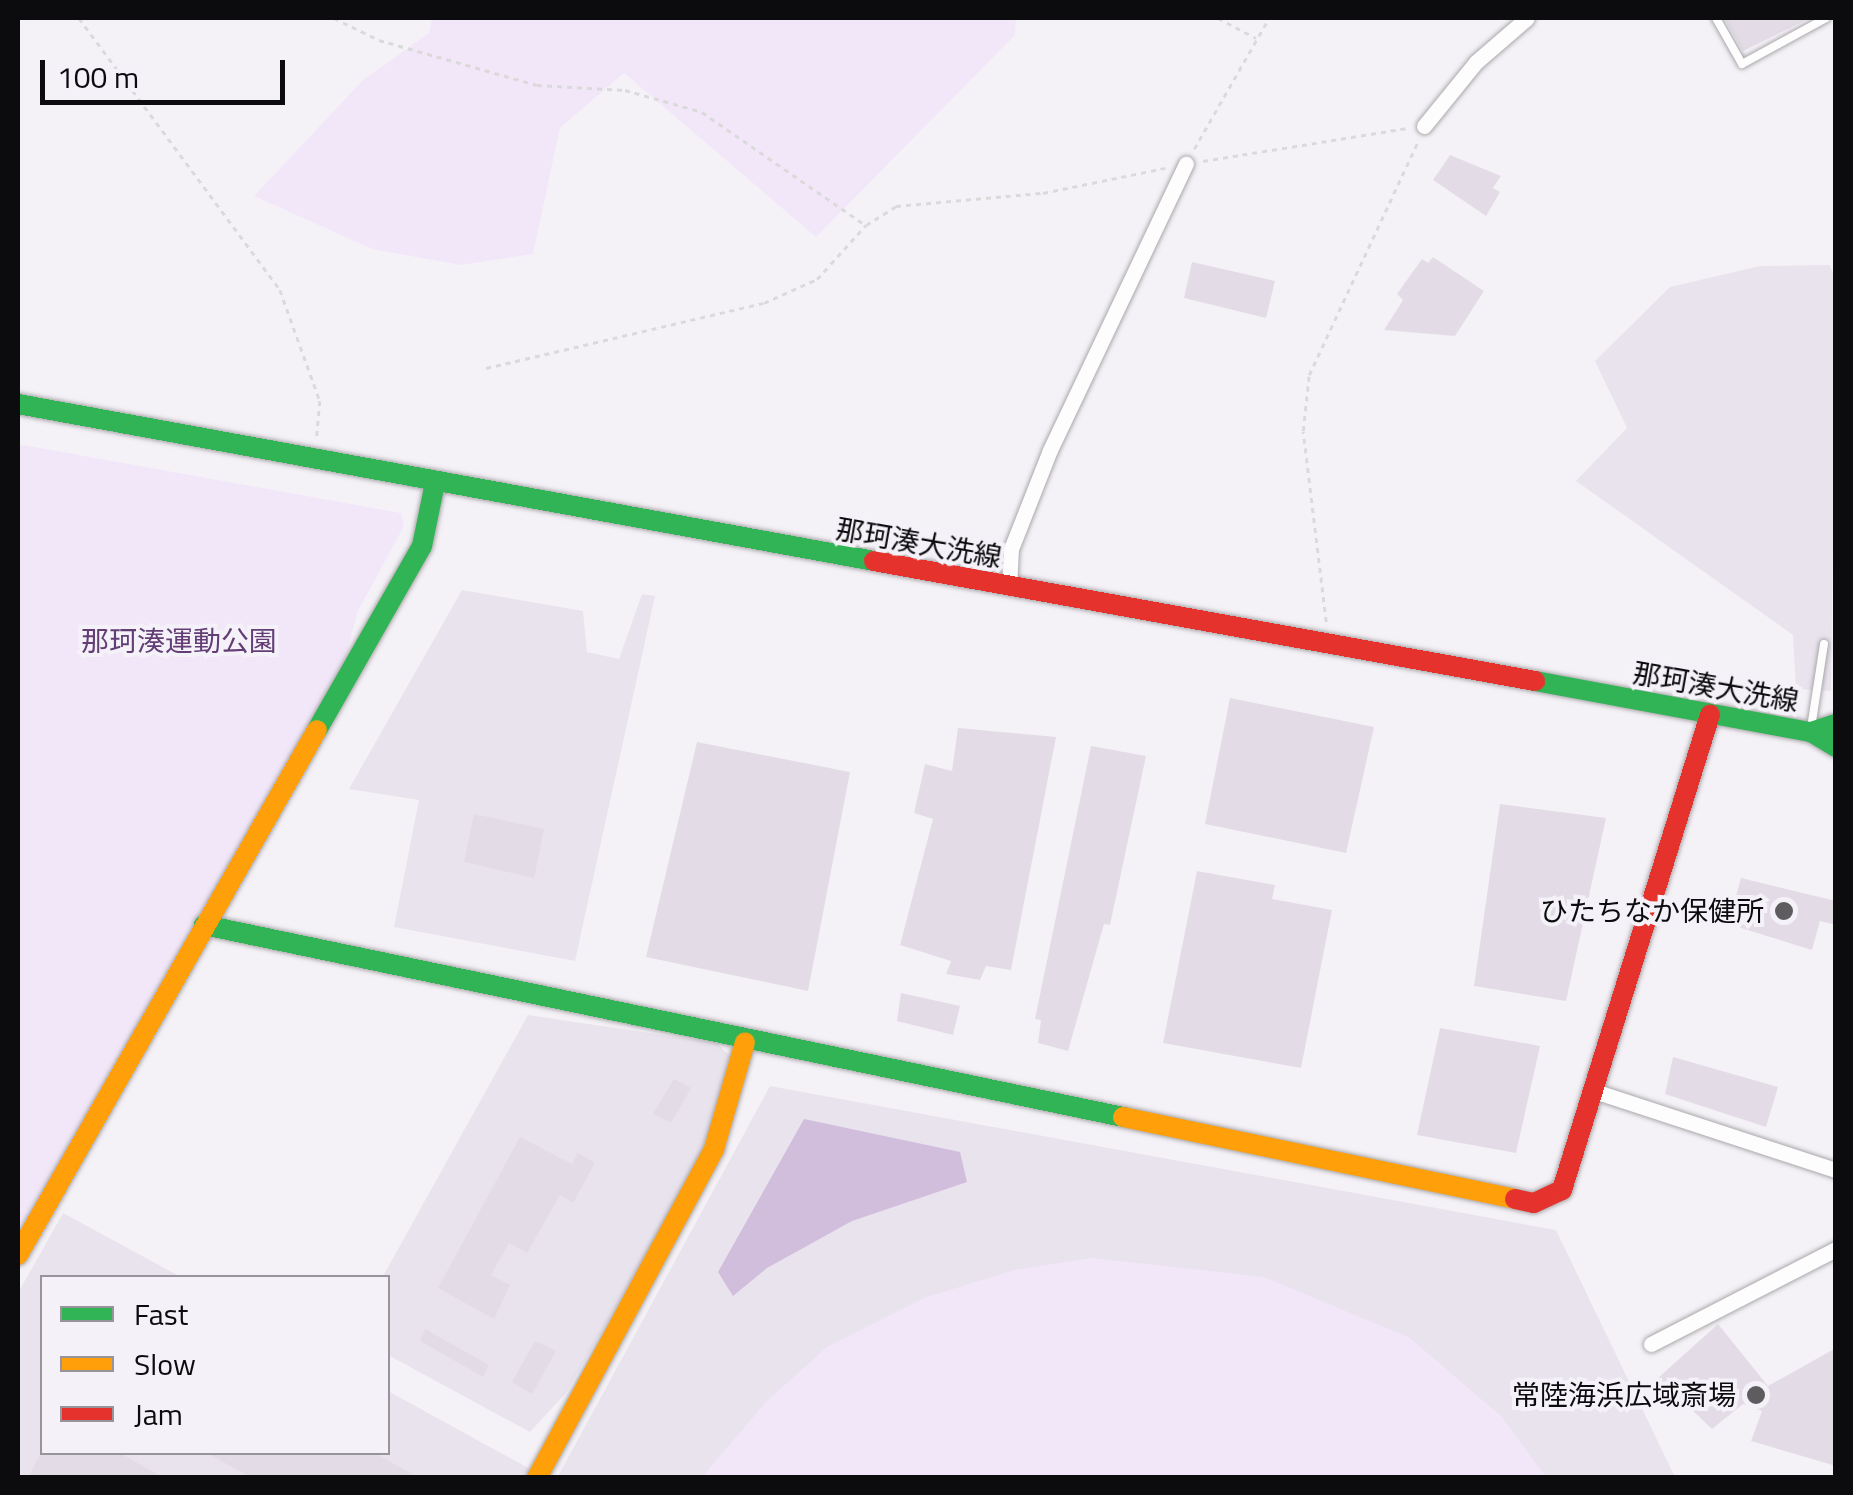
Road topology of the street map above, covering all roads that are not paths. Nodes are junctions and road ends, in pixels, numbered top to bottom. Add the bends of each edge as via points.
1 (1527, 18) edge
2 (1716, 18) edge
3 (1826, 18) edge
4 (1424, 126) road end
5 (1186, 164) road end
6 (18, 404) edge
7 (435, 483) junction
8 (1009, 587) junction
9 (1824, 644) dead end
10 (1710, 714) junction
11 (1836, 724) edge
12 (1811, 732) junction
13 (1836, 747) edge
14 (204, 925) junction
15 (745, 1042) junction
16 (1594, 1091) junction
17 (1836, 1170) edge
18 (1836, 1249) edge
19 (18, 1255) edge
20 (1651, 1344) dead end
21 (536, 1478) edge

1 - 4 street via 1476,62
2 - 3 lane via 1742,64
5 - 8 street via 1050,450 1011,549
6 - 7 street, 那珂湊大洗線
7 - 8 street, 那珂湊大洗線
7 - 14 street via 422,546
8 - 10 street, 那珂湊大洗線
9 - 12 lane
10 - 12 street, 那珂湊大洗線
10 - 16 street
11 - 12 street, 那珂湊大洗線
12 - 13 street, 那珂湊大洗線
14 - 15 street
14 - 19 street
15 - 16 street via 1534,1203 1562,1190
15 - 21 street via 714,1149
16 - 17 street
18 - 20 street

